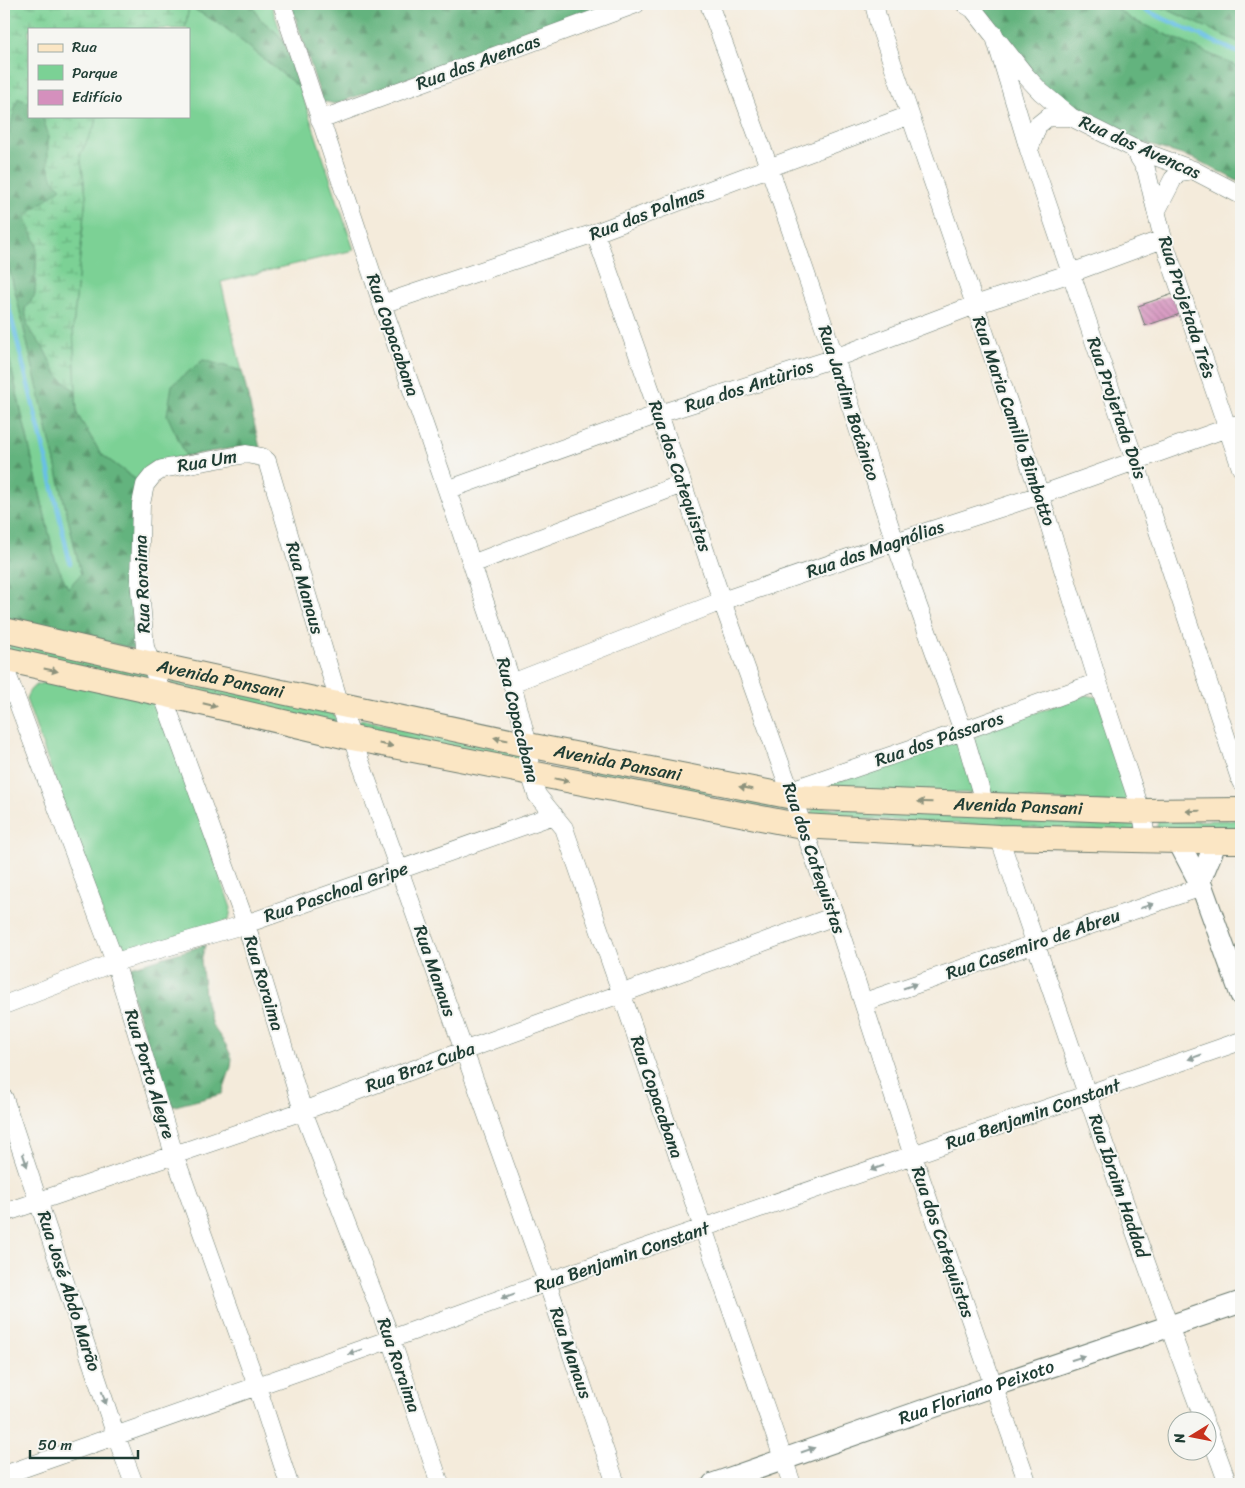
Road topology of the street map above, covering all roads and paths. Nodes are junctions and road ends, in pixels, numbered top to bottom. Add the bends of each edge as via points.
1 (282, 4) edge
2 (636, 4) edge
3 (709, 4) edge
4 (874, 4) edge
5 (888, 4) edge
6 (965, 4) edge
7 (879, 24) junction
8 (994, 34) junction
9 (910, 115) junction
10 (1071, 117) junction
11 (320, 120) junction
12 (1133, 148) junction
13 (1029, 150) junction
14 (769, 167) junction
15 (1193, 170) junction
16 (1241, 195) edge
17 (1157, 210) junction
18 (595, 233) junction
19 (1164, 239) junction
20 (1072, 273) junction
21 (382, 304) junction
22 (975, 305) junction
23 (835, 358) junction
24 (659, 414) junction
25 (1234, 425) edge
26 (262, 457) joint
27 (1135, 461) junction
28 (1241, 468) edge
29 (153, 475) joint
30 (682, 484) junction
31 (447, 490) junction
32 (1040, 495) junction
33 (894, 542) junction
34 (472, 564) junction
35 (722, 602) junction
36 (4, 630) edge
37 (4, 659) edge
38 (152, 664) junction
39 (4, 666) edge
40 (1098, 682) junction
41 (512, 683) junction
42 (8, 684) edge
43 (162, 694) junction
44 (340, 705) junction
45 (963, 731) junction
46 (352, 738) junction
47 (528, 745) junction
48 (530, 773) junction
49 (1241, 782) edge
50 (788, 793) junction
51 (986, 805) junction
52 (1241, 810) edge
53 (1141, 812) junction
54 (554, 814) junction
55 (802, 826) junction
56 (999, 837) junction
57 (1147, 840) junction
58 (1178, 841) junction
59 (1241, 841) edge
60 (1216, 842) junction
61 (400, 870) junction
62 (1201, 885) junction
63 (835, 916) junction
64 (246, 924) junction
65 (1035, 943) junction
66 (116, 962) junction
67 (622, 994) junction
68 (1241, 995) edge
69 (864, 1002) junction
70 (4, 1005) edge
71 (1241, 1041) edge
72 (463, 1051) junction
73 (1087, 1095) junction
74 (4, 1098) edge
75 (303, 1111) junction
76 (174, 1154) junction
77 (913, 1156) junction
78 (39, 1201) junction
79 (4, 1213) edge
80 (702, 1229) junction
81 (547, 1282) junction
82 (1241, 1302) edge
83 (1169, 1327) junction
84 (391, 1339) junction
85 (257, 1386) junction
86 (993, 1386) junction
87 (1200, 1410) edge
88 (116, 1436) junction
89 (1218, 1456) edge
90 (783, 1459) junction
91 (4, 1476) edge
92 (6, 1484) edge
93 (134, 1484) edge
94 (289, 1484) edge
95 (440, 1484) edge
96 (616, 1484) edge
97 (713, 1484) edge
98 (792, 1484) edge
99 (1028, 1484) edge
100 (1228, 1484) edge

1 - 11 street, Rua Copacabana
2 - 11 street, Rua das Avencas
3 - 14 street, Rua Jardim Botânico
4 - 7 street, Rua Maria Camillo Bimbatto
5 - 7 street
6 - 8 street, Rua das Avencas
7 - 9 street, Rua Maria Camillo Bimbatto
8 - 10 street, Rua das Avencas via 1026,76
8 - 13 street, Rua Projetada Dois
9 - 14 street, Rua das Palmas
9 - 22 street, Rua Maria Camillo Bimbatto
10 - 12 street, Rua das Avencas
10 - 13 street via 1048,117 1038,125
11 - 21 street, Rua Copacabana
12 - 15 street, Rua das Avencas
12 - 17 street, Rua Projetada Três via 1146,169
13 - 20 street, Rua Projetada Dois
14 - 18 street, Rua das Palmas
14 - 23 street, Rua Jardim Botânico
15 - 16 street, Rua das Avencas
15 - 17 street via 1180,172 1173,179
17 - 19 street, Rua Projetada Três
18 - 21 street, Rua das Palmas
18 - 24 street, Rua dos Catequistas
19 - 20 street, Rua dos Antùrios
19 - 25 street, Rua Projetada Três
20 - 22 street, Rua dos Antùrios
20 - 27 street, Rua Projetada Dois
21 - 31 street, Rua Copacabana
22 - 23 street, Rua dos Antùrios
22 - 32 street, Rua Maria Camillo Bimbatto
23 - 24 street, Rua dos Antùrios
23 - 33 street, Rua Jardim Botânico
24 - 30 street, Rua dos Catequistas
24 - 31 street, Rua dos Antùrios
25 - 27 street, Rua das Magnólias
25 - 28 street, Rua Projetada Três
26 - 29 street, Rua Um via 246,454 188,463 162,469
26 - 44 street, Rua Manaus via 270,469
27 - 32 street, Rua das Magnólias
27 - 49 street, Rua Projetada Dois
29 - 38 street, Rua Roraima via 146,485 141,504 139,579 145,647
30 - 34 street
30 - 35 street, Rua dos Catequistas
31 - 34 street, Rua Copacabana
32 - 33 street, Rua das Magnólias
32 - 40 street, Rua Maria Camillo Bimbatto
33 - 35 street, Rua das Magnólias
33 - 45 street, Rua Jardim Botânico
34 - 41 street, Rua Copacabana
35 - 41 street, Rua das Magnólias
35 - 50 street, Rua dos Catequistas
36 - 38 main road, Avenida Pansani
37 -> 43 main road, Avenida Pansani
38 - 43 street, Rua Roraima
38 - 44 main road, Avenida Pansani
39 - 42 street, Rua Porto Alegre
40 - 45 street, Rua dos Pássaros
40 - 53 street, Rua Maria Camillo Bimbatto
41 - 47 street, Rua Copacabana
42 - 66 street, Rua Porto Alegre
43 -> 46 main road, Avenida Pansani
43 - 64 street, Rua Roraima
44 - 46 street, Rua Manaus
47 -> 44 main road, Avenida Pansani
45 - 50 street, Rua dos Pássaros
45 - 51 street, Rua Jardim Botânico
46 -> 48 main road, Avenida Pansani
46 - 61 street, Rua Manaus
47 - 48 street, Rua Copacabana
50 -> 47 main road, Avenida Pansani
48 - 54 street, Rua Copacabana via 538,795
48 -> 55 main road, Avenida Pansani
51 -> 50 main road, Avenida Pansani
50 - 55 street, Rua dos Catequistas
51 - 53 main road, Avenida Pansani
52 -> 53 main road, Avenida Pansani
53 - 57 street, Rua Maria Camillo Bimbatto
54 - 61 street, Rua Paschoal Gripe
54 - 67 street, Rua Copacabana via 564,828
55 - 56 main road, Avenida Pansani
55 - 63 street, Rua dos Catequistas
56 - 57 main road, Avenida Pansani
56 - 65 street, Rua Ibraim Haddad
57 - 58 main road, Avenida Pansani
58 - 60 main road, Avenida Pansani
58 - 62 street
59 - 60 main road, Avenida Pansani
60 - 62 street
61 - 64 street, Rua Paschoal Gripe
61 - 72 street, Rua Manaus
65 -> 62 street, Rua Casemiro de Abreu
62 - 68 street
63 - 67 street, Rua Braz Cuba
63 - 69 street, Rua dos Catequistas
64 - 66 street, Rua Paschoal Gripe
64 - 75 street, Rua Roraima
69 -> 65 street, Rua Casemiro de Abreu
65 - 73 street, Rua Ibraim Haddad
66 - 70 street, Rua Paschoal Gripe
66 - 76 street, Rua Porto Alegre
67 - 72 street, Rua Braz Cuba
67 - 80 street, Rua Copacabana
69 - 77 street, Rua dos Catequistas
71 -> 73 street, Rua Benjamin Constant
72 - 75 street, Rua Braz Cuba
72 - 81 street, Rua Manaus
73 - 77 street, Rua Benjamin Constant
73 - 83 street, Rua Ibraim Haddad
74 -> 78 street, Rua José Abdo Marão
75 - 76 street, Rua Braz Cuba
75 - 84 street, Rua Roraima
76 - 78 street, Rua Braz Cuba
76 - 85 street, Rua Porto Alegre
77 -> 80 street, Rua Benjamin Constant
77 - 86 street, Rua dos Catequistas
78 - 79 street, Rua Braz Cuba
78 -> 88 street, Rua José Abdo Marão
80 - 81 street, Rua Benjamin Constant
80 - 90 street, Rua Copacabana
81 -> 84 street, Rua Benjamin Constant
81 - 96 street, Rua Manaus
82 - 83 street, Rua Floriano Peixoto
86 -> 83 street, Rua Floriano Peixoto
83 - 87 street, Rua Ibraim Haddad
84 -> 85 street, Rua Benjamin Constant
84 - 95 street, Rua Roraima
85 - 88 street, Rua Benjamin Constant
85 - 94 street, Rua Porto Alegre
90 -> 86 street, Rua Floriano Peixoto
86 - 99 street, Rua dos Catequistas
88 - 91 street, Rua Benjamin Constant
88 - 93 street, Rua José Abdo Marão
89 - 100 street
90 - 97 street, Rua Floriano Peixoto
90 - 98 street, Rua Copacabana
91 - 92 street

